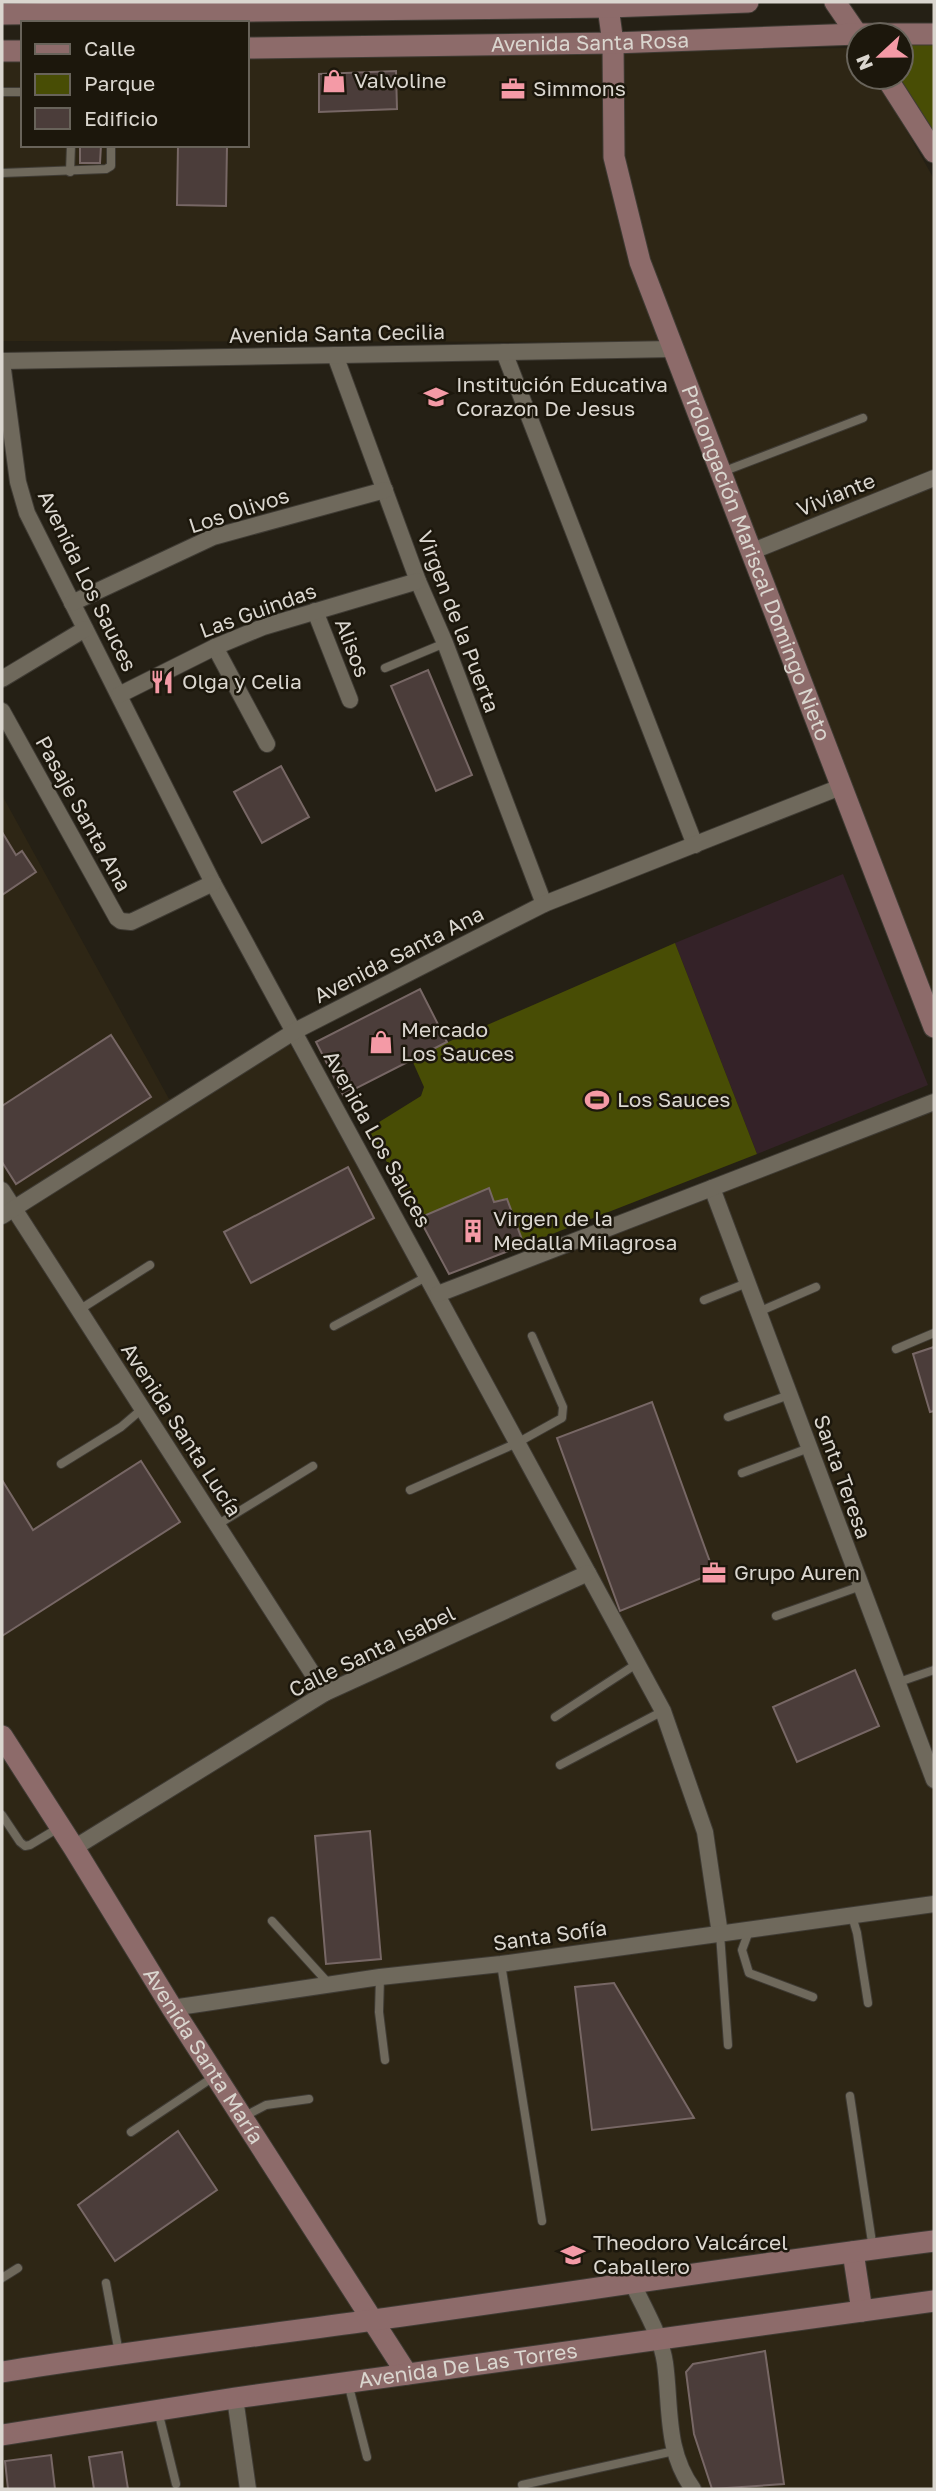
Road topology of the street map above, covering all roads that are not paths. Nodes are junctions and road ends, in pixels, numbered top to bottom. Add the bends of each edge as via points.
1 (748, 2) edge
2 (835, 2) edge
3 (530, 5) edge
4 (608, 7) junction
5 (76, 8) edge
6 (2, 14) edge
7 (848, 21) edge
8 (915, 34) edge
9 (934, 34) edge
10 (845, 36) edge
11 (613, 43) junction
12 (248, 48) edge
13 (2, 51) edge
14 (21, 51) edge
15 (895, 91) edge
16 (2, 92) edge
17 (21, 92) edge
18 (71, 147) edge
19 (111, 147) edge
20 (934, 152) edge
21 (70, 172) junction
22 (2, 173) edge
23 (673, 349) junction
24 (504, 352) junction
25 (335, 355) junction
26 (2, 361) edge
27 (863, 418) dead end
28 (722, 472) junction
29 (934, 478) edge
30 (385, 490) junction
31 (752, 551) junction
32 (418, 581) junction
33 (72, 603) junction
34 (315, 611) junction
35 (85, 629) junction
36 (445, 643) junction
37 (215, 647) junction
38 (385, 667) dead end
39 (2, 679) edge
40 (119, 695) junction
41 (350, 700) dead end
42 (2, 711) edge
43 (267, 744) dead end
44 (843, 786) junction
45 (695, 845) junction
46 (213, 883) junction
47 (544, 904) junction
48 (934, 1027) edge
49 (295, 1031) junction
50 (934, 1102) edge
51 (712, 1188) junction
52 (2, 1190) edge
53 (8, 1213) edge
54 (150, 1265) dead end
55 (428, 1276) junction
56 (747, 1283) junction
57 (816, 1287) dead end
58 (438, 1294) junction
59 (704, 1300) dead end
60 (79, 1310) junction
61 (758, 1311) junction
62 (334, 1326) dead end
63 (934, 1333) edge
64 (532, 1336) dead end
65 (896, 1349) dead end
66 (789, 1395) junction
67 (142, 1409) junction
68 (728, 1417) dead end
69 (517, 1443) junction
70 (809, 1448) junction
71 (61, 1464) dead end
72 (313, 1466) dead end
73 (742, 1472) dead end
74 (410, 1490) dead end
75 (217, 1525) junction
76 (588, 1573) junction
77 (860, 1586) junction
78 (776, 1616) dead end
79 (638, 1663) junction
80 (934, 1670) edge
81 (899, 1682) junction
82 (325, 1693) junction
83 (663, 1711) junction
84 (555, 1717) dead end
85 (2, 1736) edge
86 (560, 1765) dead end
87 (934, 1780) edge
88 (2, 1815) edge
89 (60, 1827) junction
90 (74, 1848) junction
91 (934, 1904) edge
92 (852, 1916) junction
93 (272, 1921) dead end
94 (748, 1931) junction
95 (720, 1934) junction
96 (501, 1964) junction
97 (380, 1977) junction
98 (330, 1985) junction
99 (813, 1997) dead end
100 (868, 2003) dead end
101 (172, 2008) junction
102 (728, 2045) dead end
103 (385, 2060) dead end
104 (215, 2076) junction
105 (850, 2096) dead end
106 (309, 2099) dead end
107 (242, 2118) junction
108 (131, 2132) dead end
109 (542, 2221) dead end
110 (934, 2241) edge
111 (863, 2250) junction
112 (18, 2268) dead end
113 (2, 2278) edge
114 (632, 2281) junction
115 (106, 2283) dead end
116 (934, 2301) edge
117 (862, 2311) junction
118 (374, 2320) junction
119 (658, 2339) junction
120 (119, 2353) junction
121 (2, 2372) edge
122 (407, 2374) junction
123 (348, 2383) junction
124 (235, 2398) junction
125 (158, 2411) junction
126 (2, 2435) edge
127 (674, 2451) junction
128 (367, 2456) dead end
129 (176, 2484) dead end
130 (522, 2485) dead end
131 (248, 2489) edge
132 (693, 2489) edge

1 - 4 main road, Avenida Santa Rosa
2 - 7 main road
3 - 4 main road, Avenida Santa Rosa
3 - 5 main road, Avenida Santa Rosa
4 - 11 main road, Prolongación Mariscal Domingo Nieto
5 - 6 main road, Avenida Santa Rosa
8 - 9 main road, Avenida Santa Rosa
10 - 11 main road, Avenida Santa Rosa
11 - 12 main road, Avenida Santa Rosa
11 - 23 main road, Prolongación Mariscal Domingo Nieto via 614,158 640,261
13 - 14 main road
15 - 20 main road
16 - 17 lane
18 - 21 lane
19 - 21 lane via 111,166
21 - 22 lane
23 - 24 street, Avenida Santa Cecilia
23 - 28 main road, Prolongación Mariscal Domingo Nieto
24 - 25 street, Avenida Santa Cecilia
24 - 45 street
25 - 26 street, Avenida Santa Cecilia
25 - 30 street, Virgen de la Puerta
26 - 33 street, Avenida Los Sauces via 21,498
27 - 28 lane
28 - 31 main road, Prolongación Mariscal Domingo Nieto
29 - 31 street, Viviante
30 - 32 street, Virgen de la Puerta
30 - 33 street, Los Olivos via 213,537
31 - 44 main road, Prolongación Mariscal Domingo Nieto
32 - 34 street, Las Guindas
32 - 36 street, Virgen de la Puerta
33 - 35 street, Avenida Los Sauces
34 - 37 street, Las Guindas
34 - 41 street, Alisos
35 - 39 street
35 - 40 street, Avenida Los Sauces
36 - 38 lane
36 - 47 street, Virgen de la Puerta
37 - 40 street, Las Guindas
37 - 43 street
40 - 46 street, Avenida Los Sauces
42 - 46 street, Pasaje Santa Ana via 117,919 131,922
44 - 45 street, Avenida Santa Ana
44 - 48 main road, Prolongación Mariscal Domingo Nieto
45 - 47 street, Avenida Santa Ana
46 - 49 street, Avenida Los Sauces
47 - 49 street, Avenida Santa Ana
49 - 53 street, Avenida Santa Ana
49 - 55 street, Avenida Los Sauces
50 - 51 street
51 - 56 street, Santa Teresa
51 - 58 street
52 - 53 street, Avenida Santa Lucía
53 - 60 street, Avenida Santa Lucía
54 - 60 lane
55 - 58 street, Avenida Los Sauces
55 - 62 lane
56 - 59 lane
56 - 61 street, Santa Teresa
57 - 61 lane
58 - 69 street, Avenida Los Sauces
60 - 67 street, Avenida Santa Lucía
61 - 66 street, Santa Teresa
63 - 65 lane
64 - 69 lane via 563,1407 562,1418
66 - 68 lane
66 - 70 street, Santa Teresa
67 - 71 lane
67 - 75 street, Avenida Santa Lucía
69 - 74 lane
69 - 76 street, Avenida Los Sauces
70 - 73 lane
70 - 77 street, Santa Teresa
72 - 75 lane
75 - 82 street, Avenida Santa Lucía
76 - 79 street, Avenida Los Sauces
76 - 82 street, Calle Santa Isabel
77 - 78 lane
77 - 81 street, Santa Teresa
79 - 83 street, Avenida Los Sauces
79 - 84 lane
80 - 81 lane
81 - 87 street, Santa Teresa
82 - 90 street, Calle Santa Isabel
83 - 86 lane
83 - 95 street, Avenida Los Sauces via 705,1832
85 - 89 main road, Avenida Santa María
88 - 89 lane via 25,1846
89 - 90 main road, Avenida Santa María
90 - 101 main road, Avenida Santa María
91 - 92 street, Santa Sofía
92 - 94 street, Santa Sofía
92 - 100 lane
93 - 98 lane
94 - 95 street, Santa Sofía
94 - 99 lane via 742,1950 749,1973
95 - 96 street, Santa Sofía
95 - 102 lane
96 - 97 street, Santa Sofía
96 - 109 lane
97 - 98 street, Santa Sofía
97 - 103 lane
98 - 101 street, Santa Sofía
101 - 104 main road, Avenida Santa María
104 - 107 main road, Avenida Santa María
104 - 108 lane
105 - 111 lane
106 - 107 lane via 266,2105
107 - 118 main road, Avenida Santa María
110 - 111 main road
111 - 114 main road
111 - 117 main road
112 - 113 lane
114 - 118 main road
114 - 119 street
115 - 120 lane
116 - 117 main road, Avenida De Las Torres
117 - 119 main road, Avenida De Las Torres
118 - 120 main road
118 - 122 main road, Avenida Santa María
119 - 122 main road, Avenida De Las Torres
119 - 127 street via 665,2361
120 - 121 main road
122 - 123 main road, Avenida De Las Torres
123 - 124 main road, Avenida De Las Torres
123 - 128 lane
124 - 125 main road, Avenida De Las Torres
124 - 131 street
125 - 126 main road, Avenida De Las Torres
125 - 129 lane
127 - 130 lane
127 - 132 street

